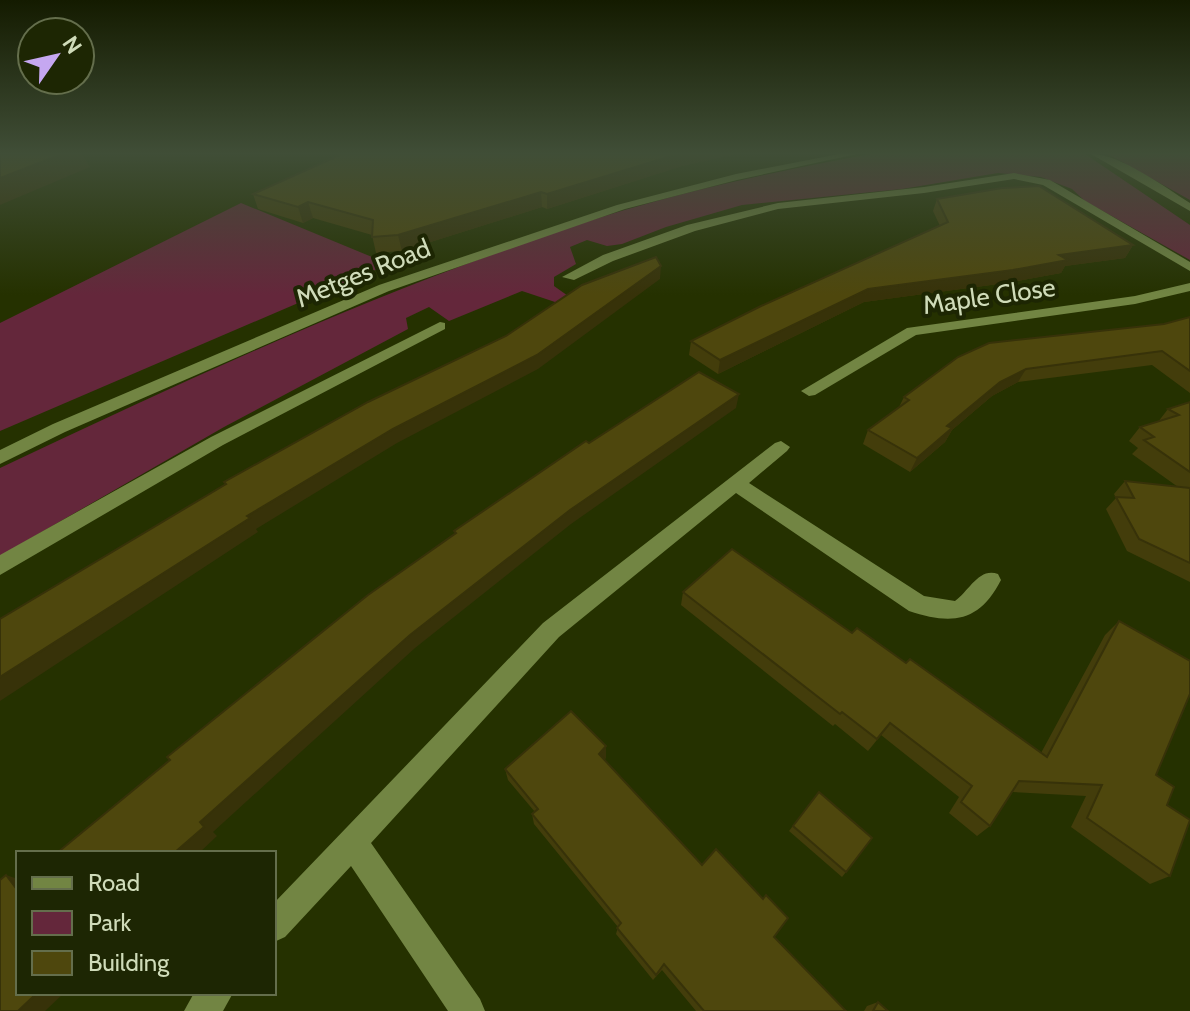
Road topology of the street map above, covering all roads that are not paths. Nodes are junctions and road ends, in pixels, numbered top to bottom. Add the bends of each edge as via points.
1 (643, 201) edge
2 (822, 201) edge
3 (1078, 201) edge
4 (1190, 267) edge
5 (569, 277) dead end
6 (1190, 287) edge
7 (440, 326) dead end
8 (809, 391) dead end
9 (781, 447) dead end
10 (0, 458) edge
11 (735, 483) junction
12 (0, 566) edge
13 (990, 580) dead end
14 (352, 841) junction
15 (276, 924) edge
16 (214, 995) edge
17 (201, 1011) edge
18 (468, 1011) edge

1 - 10 street, Metges Road via 399,283
2 - 5 street via 778,206 691,228
3 - 4 street
6 - 8 street, Maple Close via 1135,300 912,331
7 - 12 street via 272,412
9 - 11 street
11 - 13 street via 917,604 948,613 967,608
11 - 14 street via 551,630
14 - 15 street
14 - 18 street
16 - 17 street

